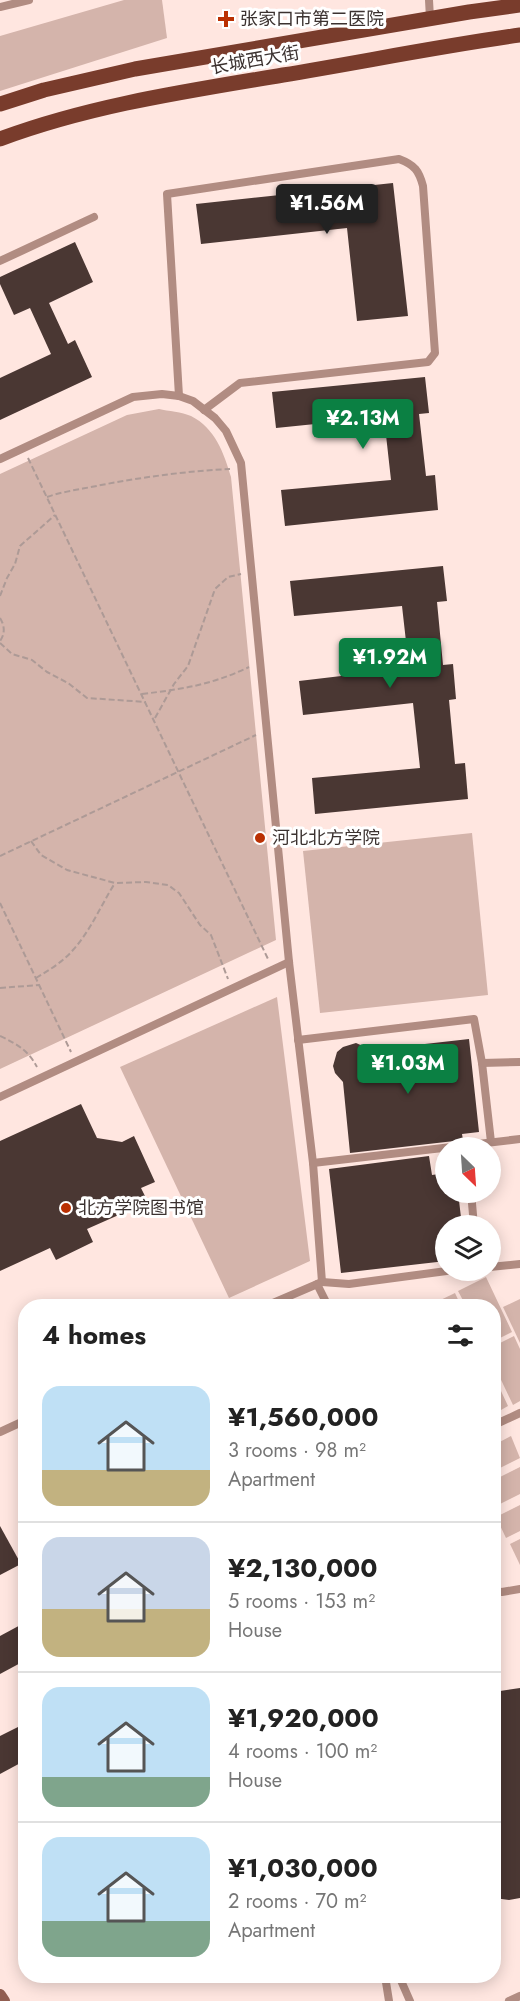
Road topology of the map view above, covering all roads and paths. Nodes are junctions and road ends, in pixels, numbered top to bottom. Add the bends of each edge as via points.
1 (29, 0) edge
2 (429, 0) edge
3 (520, 5) edge
4 (0, 7) edge
5 (430, 18) junction
6 (520, 35) edge
7 (0, 104) edge
8 (0, 139) edge
9 (94, 217) dead end
10 (0, 261) edge
11 (179, 396) junction
12 (204, 410) junction
13 (23, 448) junction
14 (0, 459) edge
15 (242, 468) junction
16 (46, 497) junction
17 (55, 515) junction
18 (252, 572) junction
19 (0, 596) edge
20 (0, 618) edge
21 (0, 642) edge
22 (261, 662) junction
23 (142, 694) junction
24 (146, 702) junction
25 (154, 719) junction
26 (267, 730) junction
27 (180, 771) junction
28 (32, 841) junction
29 (0, 856) edge
30 (115, 883) junction
31 (0, 903) edge
32 (289, 962) junction
33 (273, 969) junction
34 (36, 978) junction
35 (39, 985) junction
36 (0, 988) edge
37 (232, 988) junction
38 (0, 1036) edge
39 (298, 1040) junction
40 (76, 1062) junction
41 (520, 1062) edge
42 (482, 1063) junction
43 (43, 1077) junction
44 (0, 1097) edge
45 (490, 1137) edge
46 (520, 1139) edge
47 (501, 1141) edge
48 (435, 1149) edge
49 (313, 1163) junction
50 (520, 1264) edge
51 (501, 1265) edge
52 (435, 1273) edge
53 (320, 1283) junction
54 (285, 1299) edge
55 (326, 1299) edge
56 (520, 1413) edge
57 (501, 1422) edge
58 (18, 1424) edge
59 (0, 1432) edge
60 (520, 1589) edge
61 (501, 1592) edge
62 (386, 1983) edge
63 (402, 1983) edge
64 (0, 1995) edge
65 (520, 1996) edge
66 (4, 2001) edge
67 (389, 2001) edge
68 (410, 2001) edge
69 (509, 2001) edge

1 - 4 lane
2 - 5 lane
3 - 5 main road, 长城西大街
5 - 7 main road, 长城西大街 via 135,69
6 - 8 main road, 长城西大街 via 144,99
9 - 10 lane
11 - 12 lane
11 - 12 lane via 167,194 399,159 413,164 423,186 435,353 428,362 240,383
11 - 13 lane via 133,397
12 - 15 lane via 226,431
13 - 14 lane
13 - 16 path
15 - 16 path via 129,480
15 - 18 lane
16 - 17 path
17 - 19 path via 20,546
17 - 23 path
18 - 22 lane
18 - 25 path via 228,578 214,589 188,666
20 - 21 path via 4,632
21 - 24 path via 12,654 32,660 87,698
22 - 23 path via 190,688
22 - 26 lane
23 - 24 path
24 - 25 path
25 - 27 path
26 - 27 path
26 - 32 lane
27 - 28 path
27 - 33 path
28 - 29 path
28 - 30 path via 41,855 67,870
30 - 34 path via 72,952
30 - 37 path via 168,885 179,893 211,935
31 - 34 path
32 - 33 lane
32 - 39 lane
33 - 37 lane
34 - 35 path
35 - 36 path
35 - 40 path
37 - 40 lane
38 - 43 path via 30,1055
39 - 42 lane via 474,1019
39 - 49 lane
40 - 43 lane
41 - 42 lane
42 - 45 lane
43 - 44 lane
46 - 47 lane
48 - 49 lane
49 - 53 lane
50 - 51 lane
52 - 53 lane via 349,1284
53 - 54 lane
53 - 55 lane
56 - 57 lane
58 - 59 lane
60 - 61 lane
62 - 67 lane
63 - 68 lane
64 - 66 main road
65 - 69 lane

